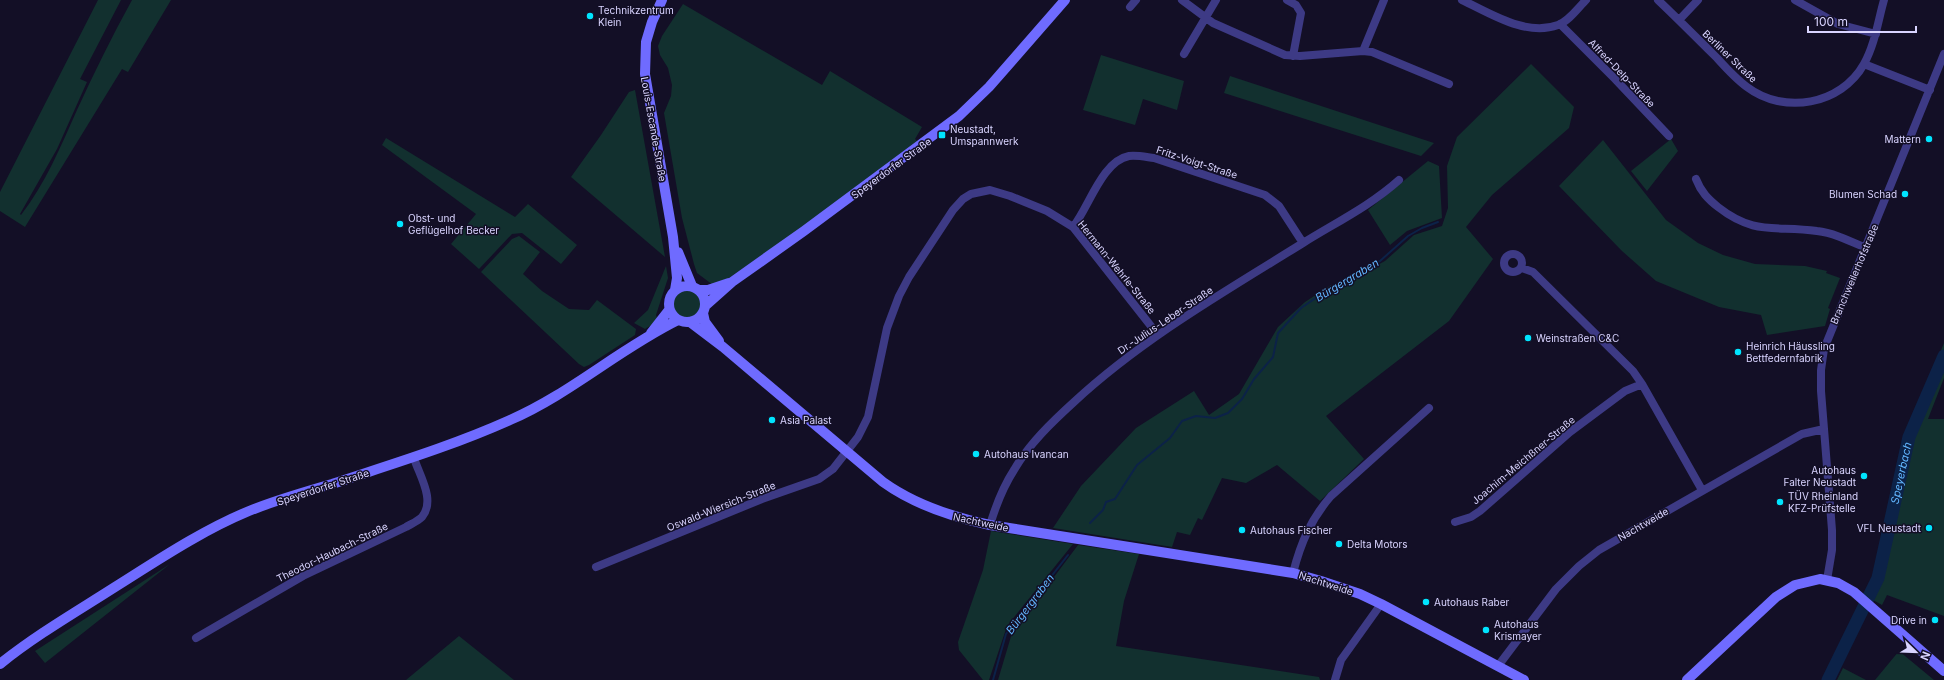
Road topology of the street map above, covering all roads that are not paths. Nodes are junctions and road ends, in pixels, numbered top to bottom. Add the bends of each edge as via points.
1 (662, 0) edge
2 (1065, 0) edge
3 (1136, 0) edge
4 (1182, 0) edge
5 (1216, 0) edge
6 (1287, 0) edge
7 (1384, 0) edge
8 (1462, 0) edge
9 (1586, 0) edge
10 (1658, 0) edge
11 (1698, 0) edge
12 (1795, 0) edge
13 (1884, 0) edge
14 (1130, 7) dead end
15 (1204, 18) junction
16 (1679, 20) junction
17 (1560, 24) junction
18 (1876, 34) junction
19 (1363, 51) junction
20 (1184, 54) dead end
21 (1944, 54) edge
22 (1293, 56) junction
23 (1864, 64) junction
24 (1942, 65) edge
25 (1449, 84) dead end
26 (1930, 90) junction
27 (1669, 136) dead end
28 (1696, 179) dead end
29 (1399, 180) dead end
30 (1073, 227) junction
31 (673, 237) junction
32 (1303, 243) junction
33 (1866, 248) junction
34 (1522, 268) dead end
35 (732, 282) junction
36 (695, 288) junction
37 (675, 290) junction
38 (669, 310) junction
39 (704, 310) junction
40 (678, 320) junction
41 (690, 322) junction
42 (1158, 335) junction
43 (644, 340) junction
44 (723, 347) junction
45 (1642, 384) junction
46 (1429, 408) dead end
47 (1824, 429) junction
48 (846, 452) junction
49 (414, 458) junction
50 (1702, 490) junction
51 (1454, 522) dead end
52 (990, 525) junction
53 (596, 567) dead end
54 (1293, 573) junction
55 (1827, 580) junction
56 (1381, 604) junction
57 (196, 638) dead end
58 (0, 664) edge
59 (1498, 666) junction
60 (1944, 671) edge
61 (1335, 680) edge
62 (1524, 680) edge
63 (1687, 680) edge

1 - 31 street, Louis-Escande-Straße via 648,32 644,74
2 - 35 street, Speyerdorfer Straße via 989,88 959,116
3 - 14 street
4 - 15 street
5 - 15 street
6 - 22 street via 1296,5 1301,13
7 - 19 street
8 - 17 street via 1523,26 1544,27
9 - 17 street
10 - 16 street, Berliner Straße
11 - 16 street
12 - 18 street via 1838,24
13 - 18 street, Berliner Straße
15 - 20 street
15 - 22 street via 1278,52
16 - 23 street, Berliner Straße via 1746,87 1780,102 1807,102 1831,95 1852,80
17 - 27 street, Alfred-Delp-Straße
18 - 23 street, Berliner Straße
19 - 22 street
19 - 25 street via 1377,53
21 - 24 street, Branchweilerhofstraße
23 - 26 street
24 - 26 street, Branchweilerhofstraße
26 - 33 street, Branchweilerhofstraße
28 - 33 street via 1709,199 1731,217 1774,229 1822,232
29 - 32 street, Dr.-Julius-Leber-Straße via 1379,197
30 - 32 street, Fritz-Voigt-Straße via 1111,166 1124,158 1143,156 1265,195 1279,206
30 - 42 street, Hermann-Wehrle-Straße
30 - 48 street, Hermann-Wehrle-Straße via 1047,211 1002,193 980,191 963,199 938,232 899,296 887,328 868,417 858,437
31 - 36 street, Louis-Escande-Straße via 688,280
31 - 37 street, Louis-Escande-Straße via 677,278
32 - 42 street, Dr.-Julius-Leber-Straße
33 - 47 street, Branchweilerhofstraße via 1824,349 1821,370
34 - 45 street via 1534,272
35 - 36 street, Speyerdorfer Straße via 708,290
35 - 39 street, Speyerdorfer Straße
36 - 37 street via 682,286
36 - 39 street via 704,299
37 - 38 street via 669,298
38 - 40 street
38 - 43 street, Speyerdorfer Straße
39 - 41 street via 697,320
39 - 44 street, Nachtweide via 705,322
40 - 41 street
40 - 43 street, Speyerdorfer Straße
41 - 44 street, Nachtweide
42 - 52 street, Dr.-Julius-Leber-Straße via 1098,380 1040,437 1014,469 997,502
43 - 49 street, Speyerdorfer Straße via 532,410
44 - 48 street, Nachtweide
45 - 50 street
45 - 51 street, Joachim-Meichßner-Straße via 1625,391 1570,432 1480,511
46 - 54 street, Nachtweide via 1331,496 1308,530
47 - 50 street, Nachtweide via 1802,434
47 - 55 street, Branchweilerhofstraße via 1832,530
48 - 52 street, Nachtweide via 901,494 953,517
48 - 53 street, Oswald-Wiersich-Straße via 833,468 819,479 762,499
49 - 57 street, Theodor-Haubach-Straße via 428,496 428,508 421,518 303,576
49 - 58 street, Speyerdorfer Straße via 266,505 221,524 179,547
50 - 59 street, Nachtweide via 1610,543 1579,566 1556,589
52 - 54 street, Nachtweide
54 - 56 street, Nachtweide via 1344,588
55 - 60 street via 1843,585 1861,598
55 - 63 street via 1804,581 1784,591
56 - 59 street, Nachtweide
56 - 61 street via 1341,660
59 - 62 street, Nachtweide

